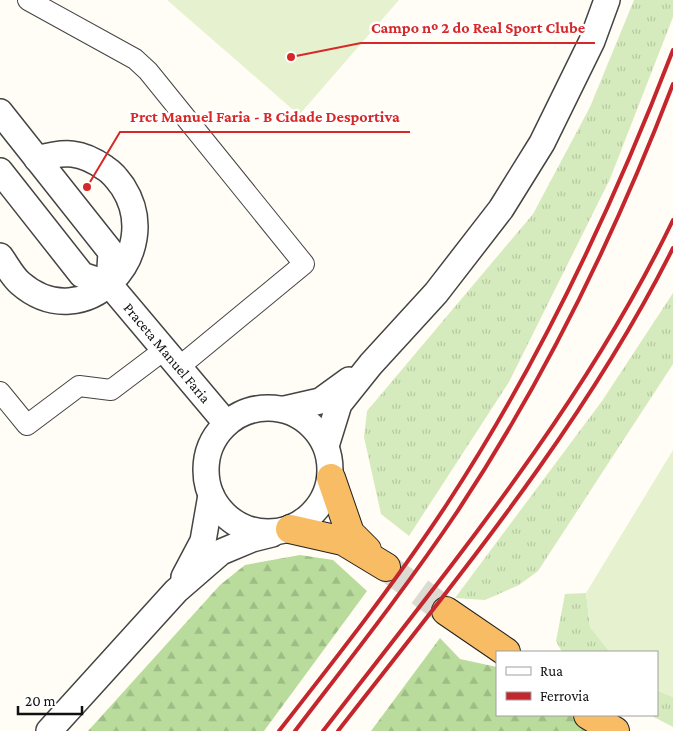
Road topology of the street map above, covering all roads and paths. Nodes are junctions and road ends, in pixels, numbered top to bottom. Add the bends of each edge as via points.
1 (28, 0) edge
2 (607, 0) edge
3 (0, 112) edge
4 (38, 159) junction
5 (2, 183) edge
6 (0, 256) edge
7 (109, 284) junction
8 (171, 358) junction
9 (371, 364) junction
10 (0, 392) edge
11 (284, 409) junction
12 (226, 423) junction
13 (326, 446) junction
14 (331, 478) junction
15 (211, 496) junction
16 (285, 531) junction
17 (176, 591) junction
18 (447, 611) tunnel mouth
19 (505, 651) edge
20 (590, 716) edge
21 (49, 731) edge
22 (615, 731) edge

1 - 8 street via 135,59 304,264
2 - 9 street via 592,41 542,144 501,209 436,293
3 - 4 street
4 - 7 street via 111,252
4 - 7 street via 57,153 90,157 114,174 128,195 136,218 131,254
5 - 7 street via 82,275
6 - 7 street via 20,283 44,299 70,302 100,292
7 - 8 street, Praceta Manuel Faria
8 - 10 street via 111,390 79,386 27,425
8 - 12 street, Praceta Manuel Faria
9 - 11 street via 320,401
9 - 13 street via 339,404
11 - 12 street via 244,412
11 - 13 street via 302,417
12 - 15 street via 214,439 207,457 206,476
13 - 14 street
14 - 16 street via 318,509 305,521
14 - 16 highway via 350,533 383,566 343,541
15 - 16 street via 222,513 238,525 258,532
15 - 17 street via 203,541
16 - 17 street via 252,539 221,552
17 - 21 street
18 - 19 highway
20 - 22 highway

